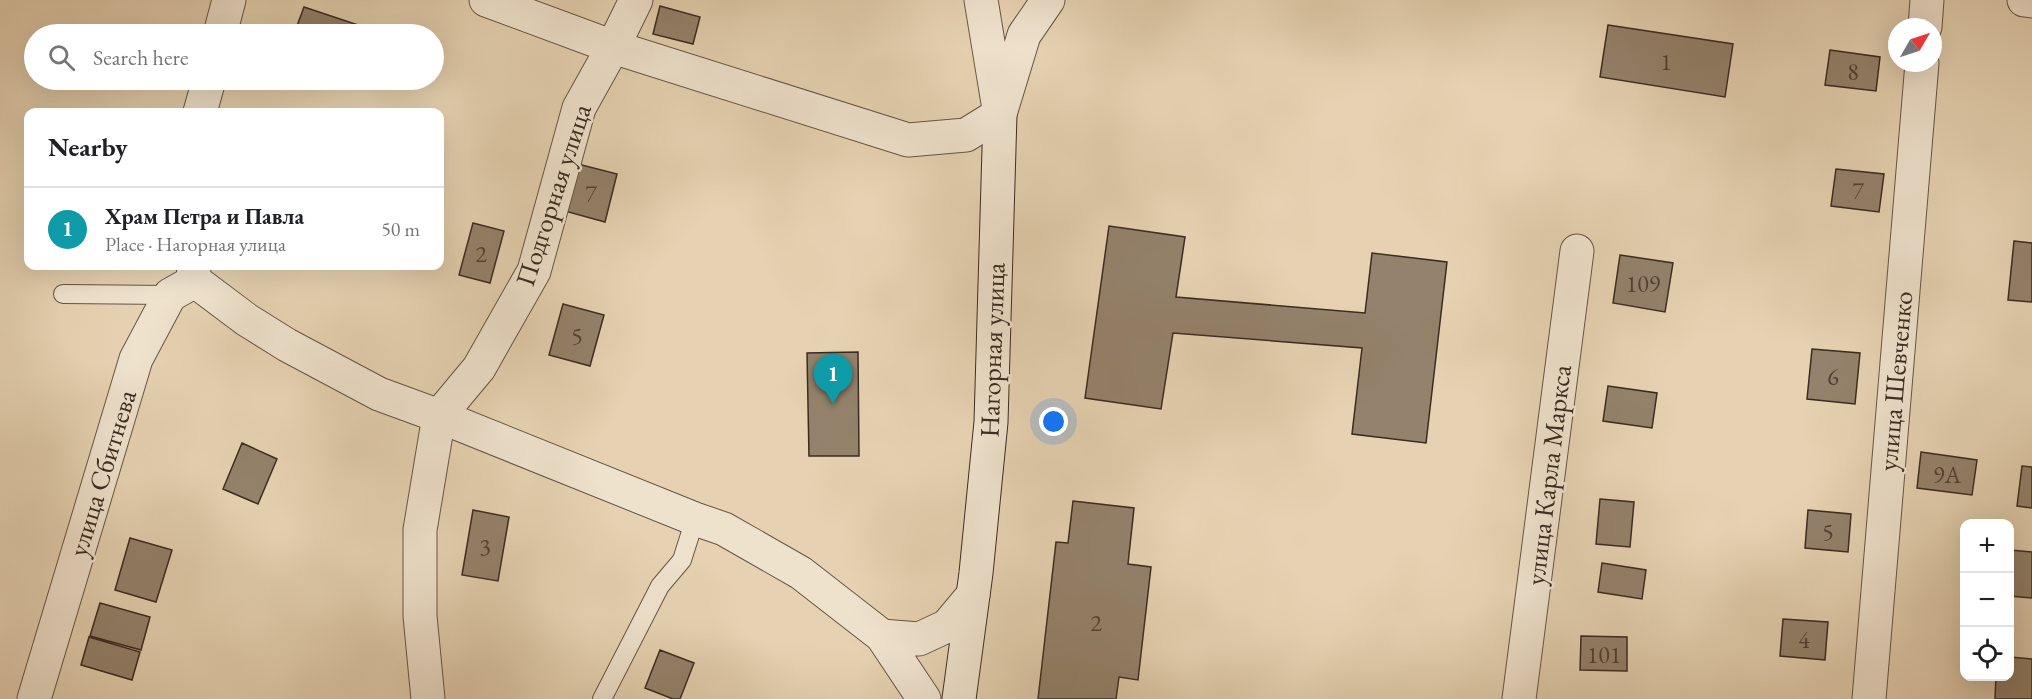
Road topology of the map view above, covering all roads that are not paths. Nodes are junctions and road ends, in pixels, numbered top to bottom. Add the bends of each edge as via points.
1 (229, 0) edge
2 (486, 0) edge
3 (636, 0) edge
4 (981, 0) edge
5 (1048, 0) edge
6 (1927, 0) edge
7 (2024, 0) edge
8 (2032, 1) edge
9 (1925, 18) edge
10 (223, 24) edge
11 (614, 47) junction
12 (1921, 72) edge
13 (206, 90) edge
14 (201, 108) edge
15 (1000, 114) junction
16 (1577, 251) dead end
17 (186, 280) edge
18 (63, 294) dead end
19 (439, 416) junction
20 (695, 519) junction
21 (973, 595) junction
22 (882, 636) junction
23 (34, 699) edge
24 (428, 699) edge
25 (603, 699) edge
26 (924, 699) edge
27 (959, 699) edge
28 (1519, 699) edge
29 (1869, 699) edge

1 - 10 street
2 - 11 street
3 - 11 street, Подгорная улица
4 - 15 street, Нагорная улица
5 - 15 street via 1024,35
6 - 9 street
7 - 8 street
11 - 15 street via 908,140 966,135
11 - 19 street, Подгорная улица via 579,108 534,271 479,368
12 - 29 street, улица Шевченко
13 - 14 street
15 - 21 street, Нагорная улица via 991,422
16 - 28 street, улица Карла Маркса
17 - 18 lane
17 - 19 street via 287,345 379,394
17 - 23 street, улица Сбитнева via 136,359
19 - 20 street
19 - 24 street via 420,530 420,616
20 - 22 street via 724,529 801,573
20 - 25 lane via 682,560 660,586
21 - 22 street via 947,626 919,639
21 - 27 street, Нагорная улица
22 - 26 street

